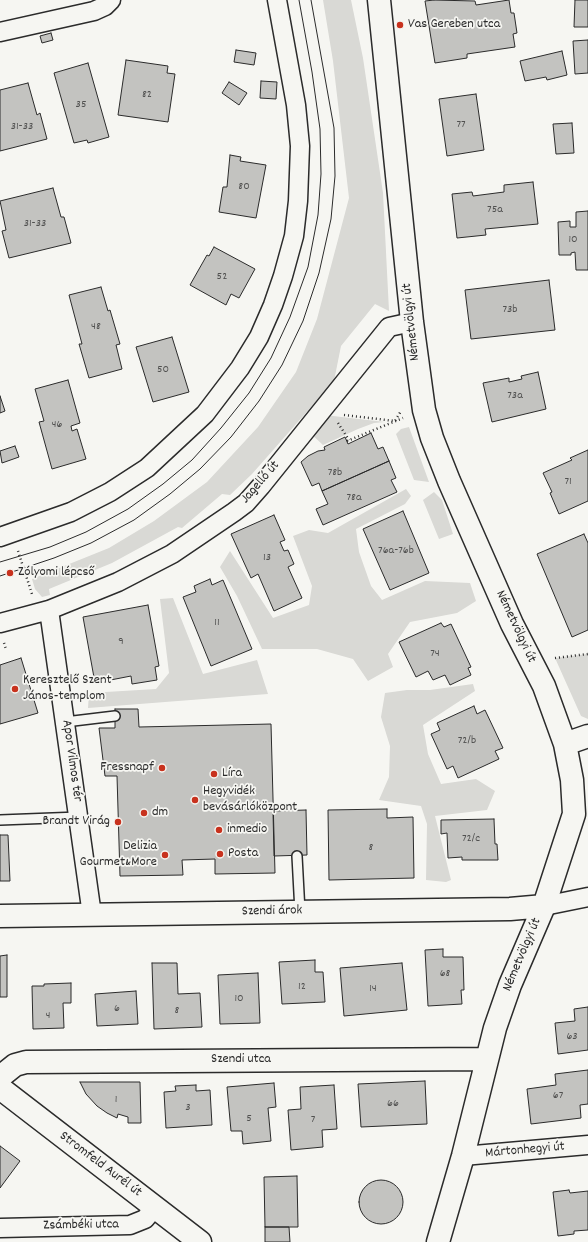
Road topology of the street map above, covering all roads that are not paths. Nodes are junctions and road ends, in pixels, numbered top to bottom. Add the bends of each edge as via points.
1 (111, 0) edge
2 (277, 0) edge
3 (379, 0) edge
4 (0, 32) edge
5 (412, 322) junction
6 (6, 535) edge
7 (44, 611) junction
8 (0, 623) edge
9 (115, 716) dead end
10 (65, 722) junction
11 (588, 736) edge
12 (565, 744) junction
13 (588, 789) edge
14 (574, 814) junction
15 (79, 817) junction
16 (0, 820) edge
17 (297, 856) dead end
18 (588, 897) edge
19 (544, 906) junction
20 (300, 912) junction
21 (92, 915) junction
22 (0, 916) edge
23 (487, 1059) junction
24 (0, 1077) edge
25 (0, 1088) edge
26 (588, 1145) edge
27 (463, 1156) junction
28 (155, 1207) junction
29 (0, 1228) edge
30 (200, 1242) edge
31 (438, 1242) edge

1 - 4 street via 94,11
2 - 6 street via 296,105 300,146 298,201 290,250 273,305 259,337 240,368 205,414 147,468 110,492 71,512
3 - 5 street, Németvölgyi út
5 - 7 street, Jagelló út via 389,327 246,503 172,554 118,582
5 - 12 street, Németvölgyi út via 420,389 432,438 512,624 544,686
7 - 8 street
7 - 10 street, Apor Vilmos tér
9 - 10 lane
10 - 15 street, Apor Vilmos tér
11 - 12 street
12 - 14 street, Németvölgyi út via 572,780
13 - 14 street
14 - 19 street, Németvölgyi út
15 - 16 lane
15 - 21 street, Apor Vilmos tér
17 - 20 lane
18 - 19 street
19 - 20 street, Szendi árok via 510,910
19 - 23 street, Németvölgyi út via 510,985
20 - 21 street, Szendi árok
21 - 22 street, Szendi árok
23 - 24 street, Szendi utca via 26,1062 15,1065
23 - 27 street, Németvölgyi út
25 - 28 street, Stromfeld Aurél út
26 - 27 street, Mártonhegyi út
27 - 31 street, Németvölgyi út
28 - 29 street, Zsámbéki utca via 145,1219 130,1225
28 - 30 street, Stromfeld Aurél út

